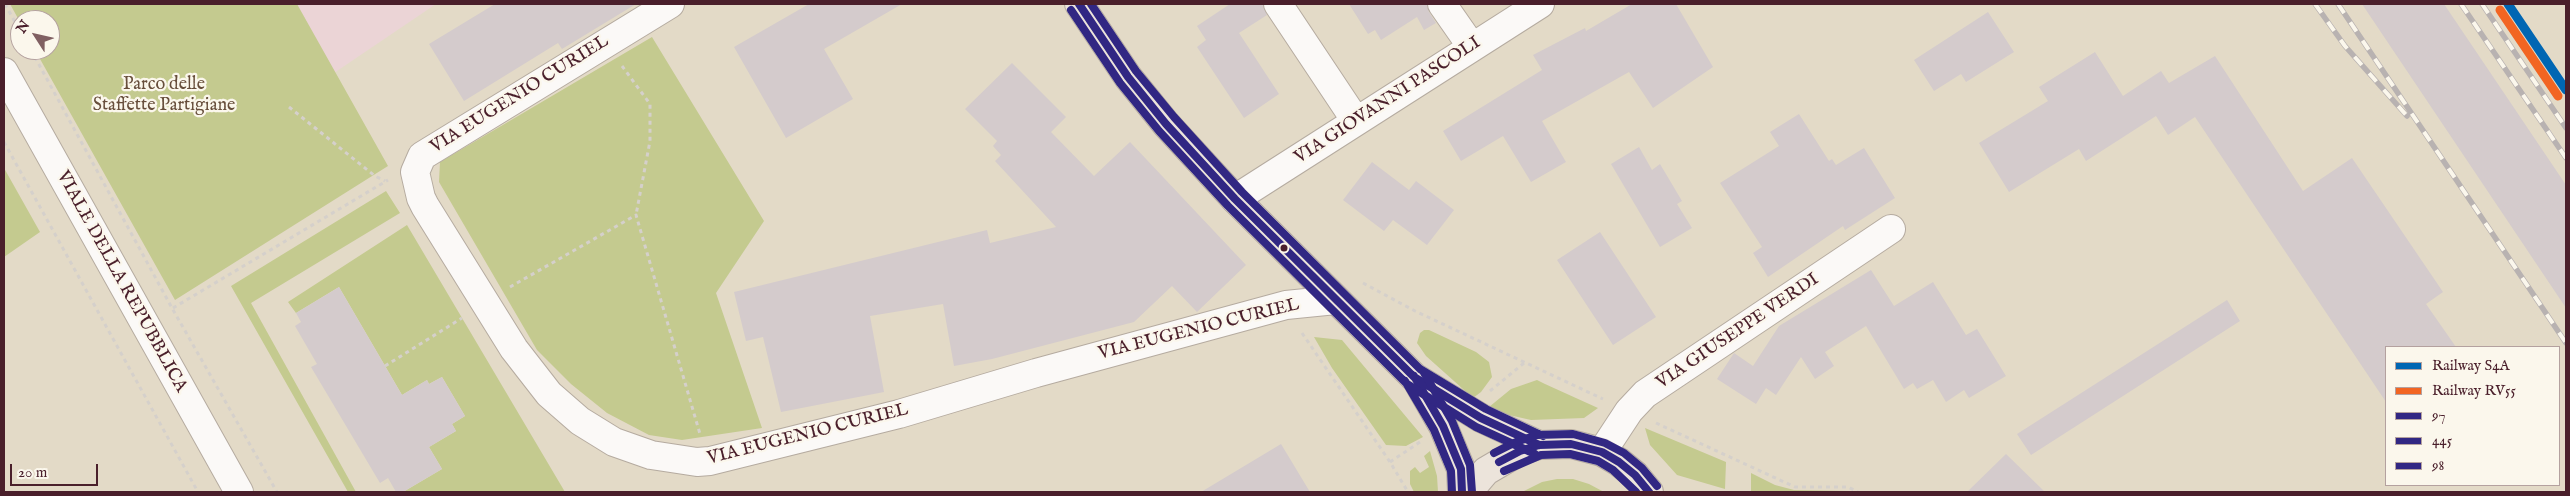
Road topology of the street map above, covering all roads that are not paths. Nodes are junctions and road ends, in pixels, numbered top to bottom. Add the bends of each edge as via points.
1 (667, 4) edge
2 (1079, 4) edge
3 (1278, 4) edge
4 (1442, 4) edge
5 (1540, 4) edge
6 (1472, 47) junction
7 (4, 72) edge
8 (1356, 121) junction
9 (1235, 199) junction
10 (1891, 229) dead end
11 (1336, 300) junction
12 (1414, 376) junction
13 (1539, 445) junction
14 (1602, 452) junction
15 (1650, 491) edge
16 (239, 492) edge
17 (1462, 492) edge
18 (1468, 492) edge

1 - 11 street, VIA EUGENIO CURIEL via 422,156 415,172 421,198 438,229 514,349 549,394 580,421 614,442 641,452 697,462 746,453 899,414 1286,305
2 - 9 main road via 1128,77
3 - 8 street
4 - 6 street
5 - 6 street, VIA GIOVANNI PASCOLI
6 - 8 street, VIA GIOVANNI PASCOLI
7 - 16 street, VIALE DELLA REPUBBLICA
8 - 9 street, VIA GIOVANNI PASCOLI
9 - 11 main road
10 - 14 street, VIA GIUSEPPE VERDI via 1645,394 1629,411
11 - 12 main road
12 - 13 main road via 1481,418
12 - 17 main road via 1443,426 1461,469
13 - 14 main road via 1571,444
13 - 18 main road via 1502,459 1486,471
14 - 15 main road via 1635,475

